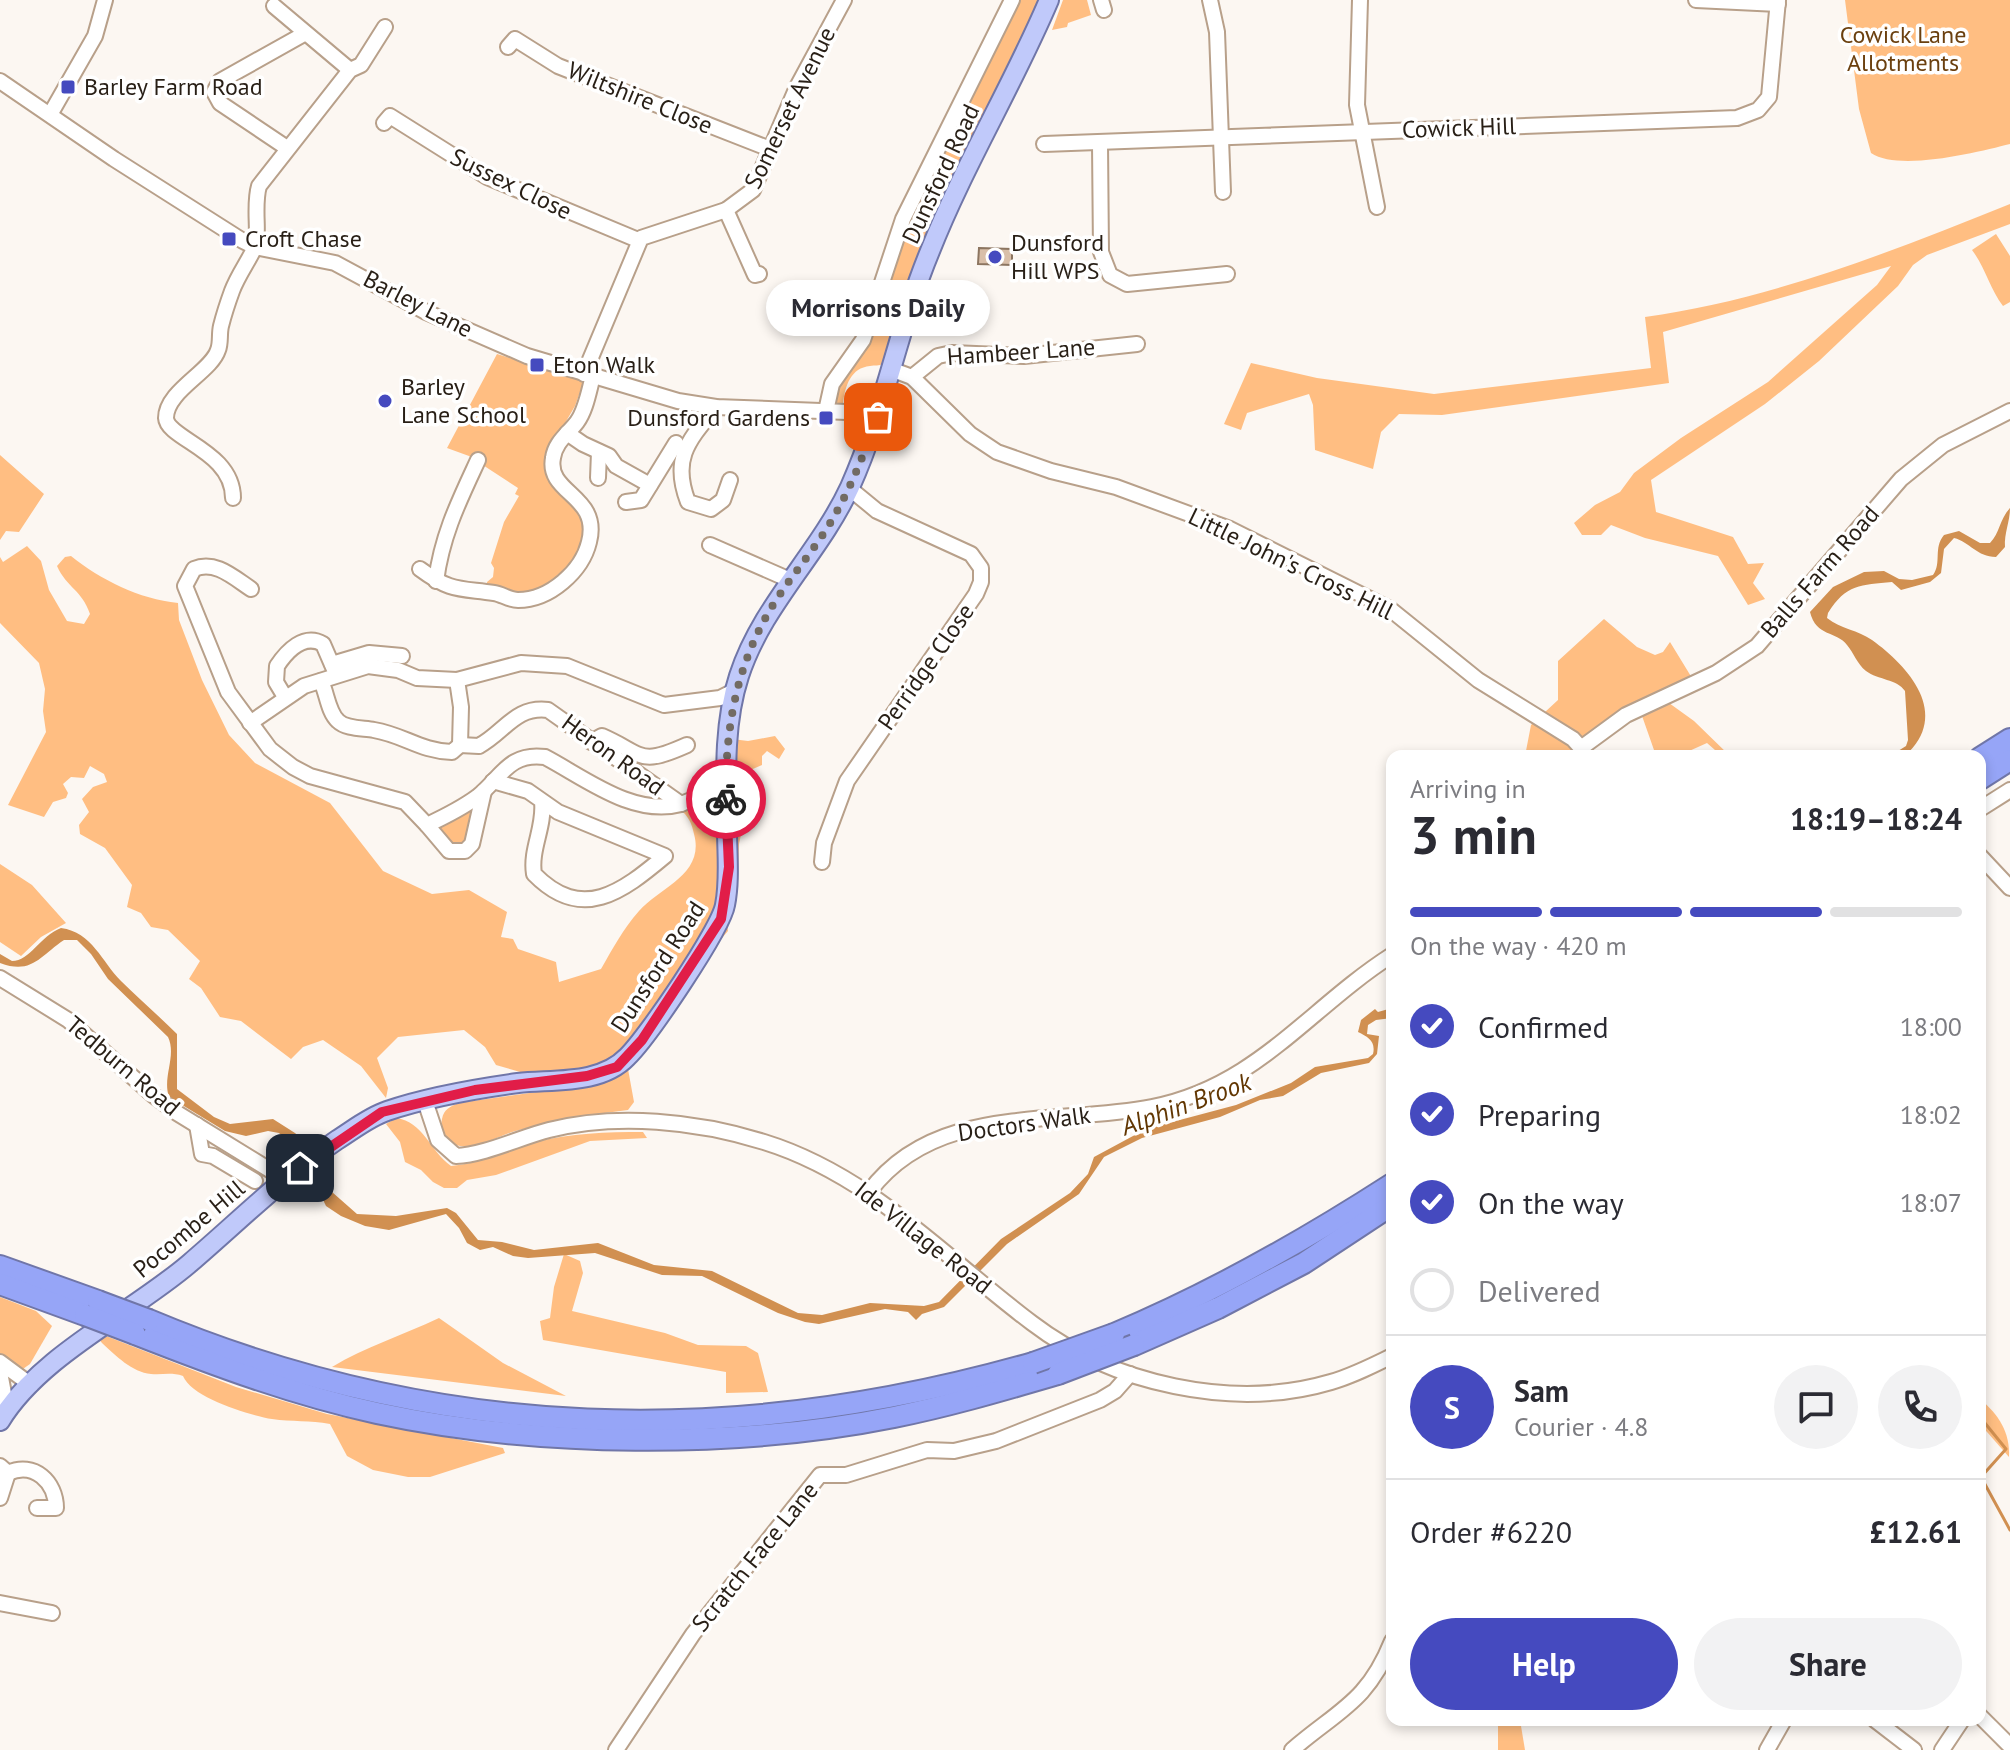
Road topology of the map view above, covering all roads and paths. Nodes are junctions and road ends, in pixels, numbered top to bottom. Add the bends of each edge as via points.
1 (105, 0) edge
2 (844, 0) edge
3 (1012, 0) edge
4 (1049, 0) edge
5 (1210, 0) edge
6 (1360, 0) edge
7 (1696, 0) edge
8 (1778, 2) edge
9 (274, 6) dead end
10 (385, 27) dead end
11 (304, 34) junction
12 (515, 39) dead end
13 (350, 70) junction
14 (1, 79) edge
15 (51, 113) junction
16 (390, 115) dead end
17 (1362, 132) junction
18 (1220, 138) junction
19 (1044, 144) dead end
20 (1100, 144) junction
21 (287, 148) junction
22 (770, 149) junction
23 (1223, 192) dead end
24 (1377, 207) dead end
25 (726, 210) junction
26 (638, 240) junction
27 (255, 247) junction
28 (1227, 274) dead end
29 (753, 276) dead end
30 (1137, 344) dead end
31 (893, 370) junction
32 (589, 375) junction
33 (912, 377) junction
34 (716, 407) junction
35 (826, 411) junction
36 (2010, 411) edge
37 (878, 417) junction
38 (567, 433) junction
39 (676, 443) dead end
40 (599, 452) junction
41 (478, 460) dead end
42 (598, 478) dead end
43 (730, 480) dead end
44 (650, 485) junction
45 (849, 488) junction
46 (233, 498) dead end
47 (626, 502) dead end
48 (710, 545) dead end
49 (420, 569) dead end
50 (790, 580) junction
51 (436, 581) junction
52 (251, 589) dead end
53 (402, 656) dead end
54 (334, 669) junction
55 (457, 680) junction
56 (321, 681) junction
57 (736, 690) junction
58 (285, 697) junction
59 (250, 723) junction
60 (2010, 739) edge
61 (591, 742) junction
62 (460, 745) junction
63 (687, 745) dead end
64 (1580, 750) edge
65 (1583, 750) edge
66 (1986, 754) edge
67 (2010, 760) edge
68 (1986, 775) edge
69 (488, 786) junction
70 (726, 786) junction
71 (2010, 790) edge
72 (542, 802) junction
73 (681, 804) junction
74 (1986, 805) edge
75 (427, 825) junction
76 (822, 862) dead end
77 (1986, 862) edge
78 (2010, 888) edge
79 (1386, 959) edge
80 (0, 978) edge
81 (475, 1090) joint
82 (425, 1101) junction
83 (197, 1125) junction
84 (293, 1174) junction
85 (255, 1181) dead end
86 (1386, 1188) edge
87 (869, 1192) junction
88 (1386, 1209) edge
89 (0, 1266) edge
90 (0, 1284) edge
91 (92, 1308) junction
92 (142, 1327) junction
93 (1386, 1359) edge
94 (0, 1362) edge
95 (0, 1372) edge
96 (1130, 1374) junction
97 (31, 1385) junction
98 (2, 1416) edge
99 (4, 1470) edge
100 (0, 1498) edge
101 (37, 1508) dead end
102 (0, 1603) edge
103 (52, 1613) dead end
104 (1386, 1654) edge
105 (1986, 1722) edge
106 (1781, 1726) edge
107 (1883, 1726) edge
108 (1958, 1726) edge
109 (2010, 1746) edge
110 (616, 1750) edge
111 (1292, 1750) edge
112 (1767, 1750) edge
113 (1914, 1750) edge
114 (1942, 1750) edge

1 - 15 street via 95,36
2 - 22 street, Somerset Avenue
3 - 35 street via 903,219 863,340 832,384
4 - 31 main road, Dunsford Road via 929,252
5 - 18 street via 1217,32
6 - 17 street via 1355,85
7 - 8 street
8 - 17 street, Cowick Hill via 1770,92 1764,104 1744,117
9 - 11 street
10 - 13 street via 361,65
11 - 13 street
11 - 21 street via 220,81 214,92 220,103
12 - 22 street, Wiltshire Close via 558,66
13 - 21 street
14 - 15 street, Barley Lane
15 - 27 street, Barley Lane
16 - 26 street, Sussex Close via 487,177
17 - 18 street, Cowick Hill
17 - 24 street
18 - 20 street, Cowick Hill
18 - 23 street
19 - 20 street, Cowick Hill
20 - 28 street via 1101,252 1110,275 1127,284
21 - 27 street via 259,186
22 - 25 street, Somerset Avenue via 753,190
25 - 26 street, Somerset Avenue
25 - 29 street
26 - 32 street
27 - 32 street, Barley Lane via 348,268 426,312 527,356
27 - 46 street via 232,292 218,352 166,414 173,430 208,453 227,474
30 - 33 street, Hambeer Lane via 1024,356 952,353 938,356
31 - 33 street, Little John's Cross Hill
31 - 37 main road, Dunsford Road
32 - 34 street, Barley Lane
32 - 38 street via 580,417
33 - 64 street, Little John's Cross Hill via 970,434 997,452 1116,487 1230,529 1390,609 1478,680 1573,739
34 - 35 street, Barley Lane
34 - 43 street via 683,453 680,479 688,502 711,509 723,500
35 - 37 street, Barley Lane
36 - 65 street, Balls Farm Road via 1943,445 1901,479 1757,646 1716,673 1626,715
37 - 45 main road, Dunsford Road
38 - 40 street
38 - 51 street via 554,452 553,471 592,520 578,569 538,595 516,600
39 - 44 street
40 - 42 street
40 - 44 street
41 - 51 street via 451,516
44 - 47 street via 639,502
45 - 50 main road, Dunsford Road
45 - 76 street, Perridge Close via 877,511 971,554 979,563 981,582 847,781
48 - 50 street
49 - 51 street
50 - 57 main road, Dunsford Road via 753,643
52 - 59 street via 204,565 194,569 185,586 228,692
53 - 54 street via 369,653
54 - 55 street via 374,666 417,678
54 - 56 street
54 - 58 street via 318,641 291,648 276,672
55 - 57 street via 521,663 567,666 664,705 720,698
55 - 62 street
56 - 58 street
56 - 62 street, Heron Road via 340,724 396,735 425,750 452,752
57 - 70 main road, Dunsford Road
58 - 59 street
59 - 75 street via 293,767 399,799
60 - 66 highway
61 - 62 street, Heron Road via 554,713 533,709 517,715 479,746
61 - 63 street via 602,736 645,759
61 - 73 street, Heron Road
67 - 68 highway
69 - 72 street via 528,791
69 - 73 street via 513,761 545,757 632,802
69 - 75 street
69 - 75 street via 472,844 465,851 449,851
70 - 73 street, Heron Road
70 - 81 main road, Dunsford Road via 729,867 721,919 642,1040 617,1067 587,1076
71 - 74 street
72 - 72 street via 534,874 564,894 606,898 665,856
77 - 78 street
79 - 87 street, Doctors Walk via 1279,1047 1217,1086 1152,1107 969,1128 910,1152
80 - 83 street, Tedburn Road via 51,1007 153,1095
81 - 82 main road, Pocombe Hill
82 - 84 main road, Pocombe Hill via 382,1112
82 - 87 street, Ide Village Road via 438,1140 456,1156 554,1129 681,1124 764,1142
83 - 84 street, Tedburn Road
83 - 85 street via 202,1154
84 - 97 main road, Pocombe Hill via 187,1265
86 - 92 highway, bridge via 1295,1247 1114,1334 964,1383 874,1402 690,1422 503,1414 409,1399
87 - 96 street, Ide Village Road via 1060,1342
88 - 92 highway, bridge via 1304,1263 1218,1308 1058,1374 892,1418 737,1437 562,1438 376,1413 246,1377
89 - 91 highway
90 - 91 highway
91 - 92 highway, bridge
93 - 96 street, Ide Village Road via 1330,1382 1276,1391 1208,1391
94 - 97 street
95 - 98 street
96 - 110 street, Scratch Face Lane via 1100,1400 996,1441 954,1451 927,1450 846,1475 820,1475 693,1634
97 - 98 main road, Pocombe Hill
99 - 100 street
99 - 101 street via 46,1477 56,1508
102 - 103 street
104 - 111 street via 1361,1694
105 - 109 street
106 - 112 street
107 - 113 street
108 - 114 street

